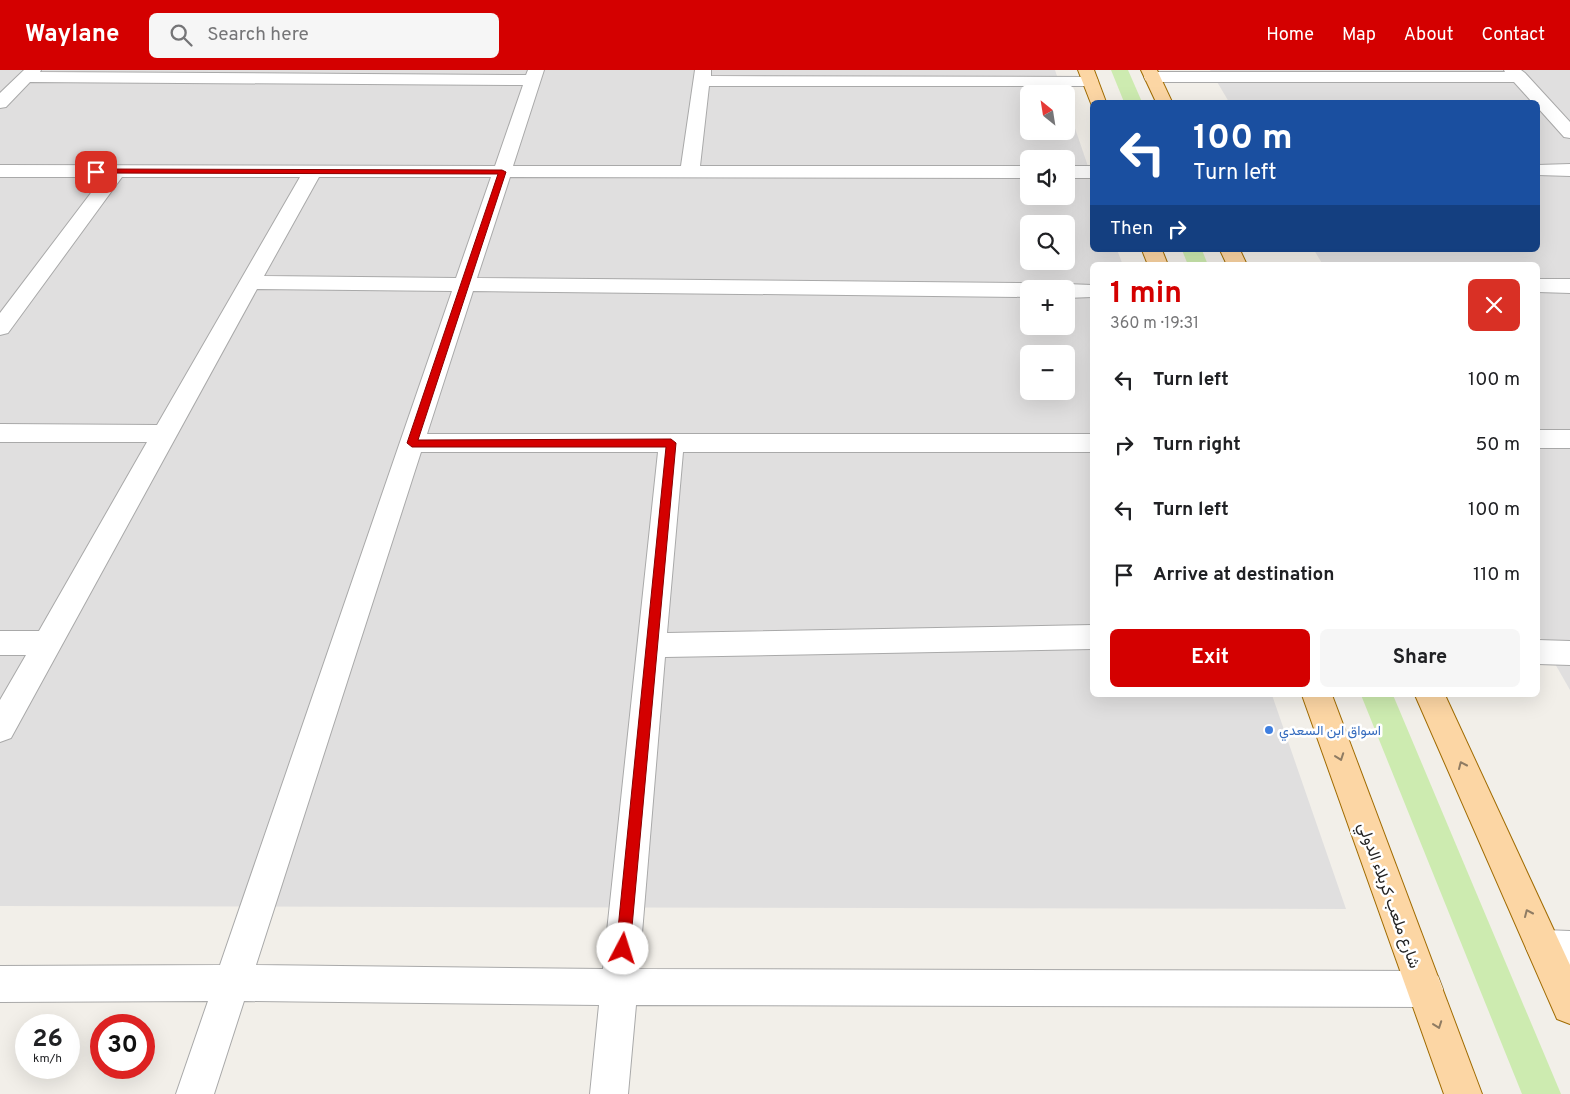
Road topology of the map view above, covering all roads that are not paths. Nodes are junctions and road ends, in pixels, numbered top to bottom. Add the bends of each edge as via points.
1 (1151, 73) edge
2 (30, 74) edge
3 (194, 74) edge
4 (1515, 74) edge
5 (534, 75) edge
6 (703, 75) edge
7 (1088, 76) edge
8 (1097, 100) edge
9 (1163, 100) edge
10 (1539, 100) edge
11 (1540, 101) edge
12 (0, 103) edge
13 (1570, 133) edge
14 (1540, 170) edge
15 (1570, 170) edge
16 (0, 171) edge
17 (116, 172) junction
18 (312, 172) junction
19 (502, 172) junction
20 (690, 172) junction
21 (1020, 172) edge
22 (1075, 172) edge
23 (1090, 172) edge
24 (250, 282) junction
25 (465, 284) junction
26 (1540, 286) edge
27 (1570, 286) edge
28 (1020, 290) edge
29 (1075, 291) edge
30 (1090, 291) edge
31 (0, 328) edge
32 (0, 433) edge
33 (165, 434) junction
34 (1540, 439) edge
35 (1570, 439) edge
36 (1090, 442) edge
37 (412, 443) junction
38 (671, 443) junction
39 (1090, 637) edge
40 (0, 643) edge
41 (47, 644) junction
42 (652, 645) junction
43 (1540, 652) edge
44 (1570, 652) edge
45 (1318, 697) edge
46 (1431, 697) edge
47 (0, 728) edge
48 (1557, 948) edge
49 (232, 983) junction
50 (0, 984) edge
51 (619, 987) junction
52 (1425, 989) junction
53 (1570, 1006) edge
54 (194, 1094) edge
55 (610, 1094) edge
56 (1464, 1094) edge

1 - 4 street
1 - 9 main road
2 - 3 street
2 - 12 street
3 - 5 street
4 - 10 street
5 - 19 street
6 - 7 street
6 - 20 street
7 - 8 main road
11 - 13 street
14 - 15 street
16 - 17 street
17 - 18 street
17 - 31 street
18 - 19 street
18 - 24 street
19 - 20 street
19 - 25 street
20 - 21 street
22 - 23 street
24 - 25 street
24 - 33 street
25 - 28 street
25 - 37 street
26 - 27 street
29 - 30 street
32 - 33 street
33 - 41 street
34 - 35 street
36 - 38 street
37 - 38 street
37 - 49 street
38 - 42 street
39 - 42 street
40 - 41 street
41 - 47 street
42 - 51 street
43 - 44 street
45 -> 52 main road, شارع ملعب كربلاء الدولي
48 -> 46 main road
48 - 53 main road
49 - 50 street
49 - 51 street
49 - 54 street
51 - 52 street
51 - 55 street
52 -> 56 main road, شارع ملعب كربلاء الدولي

